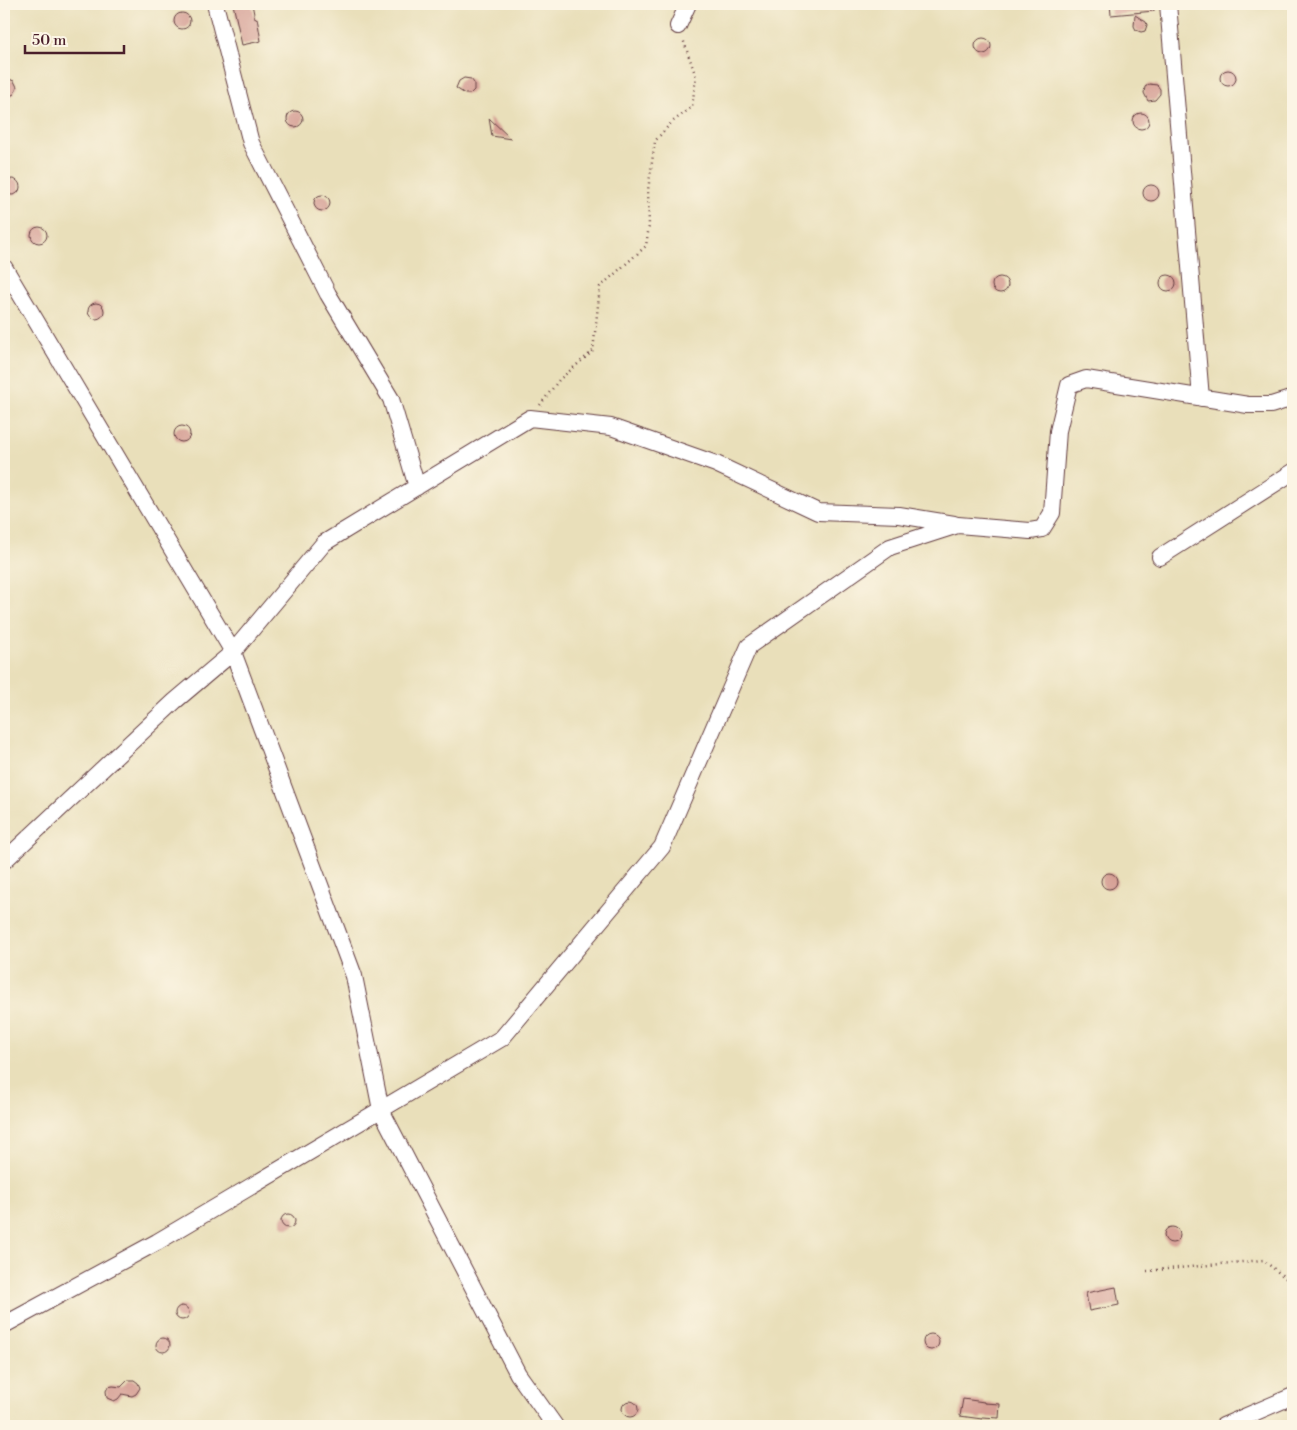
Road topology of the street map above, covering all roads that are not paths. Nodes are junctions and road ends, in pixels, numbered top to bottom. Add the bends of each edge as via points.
1 (215, 4) edge
2 (688, 4) edge
3 (1168, 4) edge
4 (678, 26) road end
5 (4, 267) edge
6 (1201, 398) junction
7 (1293, 398) edge
8 (1293, 472) edge
9 (417, 487) junction
10 (958, 525) junction
11 (1160, 557) dead end
12 (233, 652) junction
13 (4, 861) edge
14 (381, 1110) junction
15 (4, 1325) edge
16 (1293, 1396) edge
17 (555, 1426) edge
18 (1223, 1426) edge

1 - 9 street via 252,143 328,294 391,399
2 - 4 street
3 - 6 street
5 - 12 street
6 - 7 street via 1248,406
6 - 10 street via 1086,379 1069,385 1058,431 1052,513 1042,529 1030,531
8 - 11 street
9 - 10 street via 530,418 611,427 716,464 818,512 899,515
9 - 12 street via 324,543
10 - 14 street via 890,547 749,646 662,847 502,1038
12 - 13 street via 175,701
12 - 14 street via 354,976
14 - 15 street via 157,1242
14 - 17 street via 518,1374
16 - 18 street

